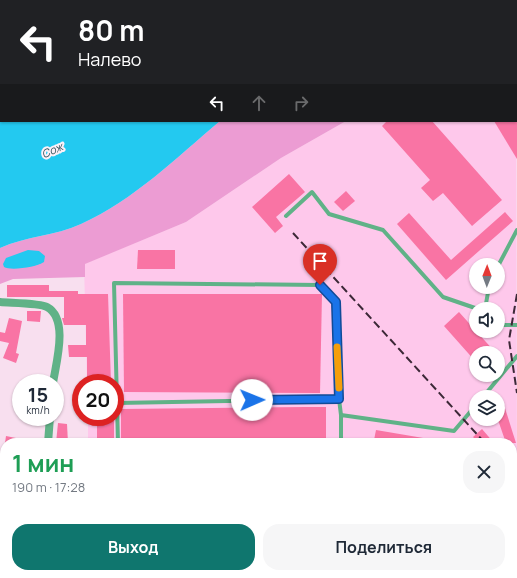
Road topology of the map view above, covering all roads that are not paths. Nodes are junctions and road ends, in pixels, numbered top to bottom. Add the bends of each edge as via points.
1 (286, 216) dead end
2 (517, 230) edge
3 (502, 258) edge
4 (0, 302) edge
5 (469, 306) edge
6 (505, 325) edge
7 (517, 326) edge
8 (517, 356) edge
9 (54, 374) edge
10 (116, 374) edge
11 (488, 390) edge
12 (339, 399) junction
13 (124, 403) edge
14 (469, 413) edge
15 (341, 414) junction
16 (49, 426) edge
17 (118, 426) edge
18 (48, 438) edge
19 (118, 438) edge
20 (341, 438) edge

1 - 5 lane via 312,192 329,214 383,230 443,297
2 - 3 lane
4 - 9 street via 46,306 56,314 60,335
6 - 7 lane
8 - 11 lane
10 - 12 lane via 114,283 320,285 336,302
12 - 13 lane
12 - 15 lane
14 - 15 lane via 454,431
15 - 20 lane
16 - 18 street
17 - 19 lane

